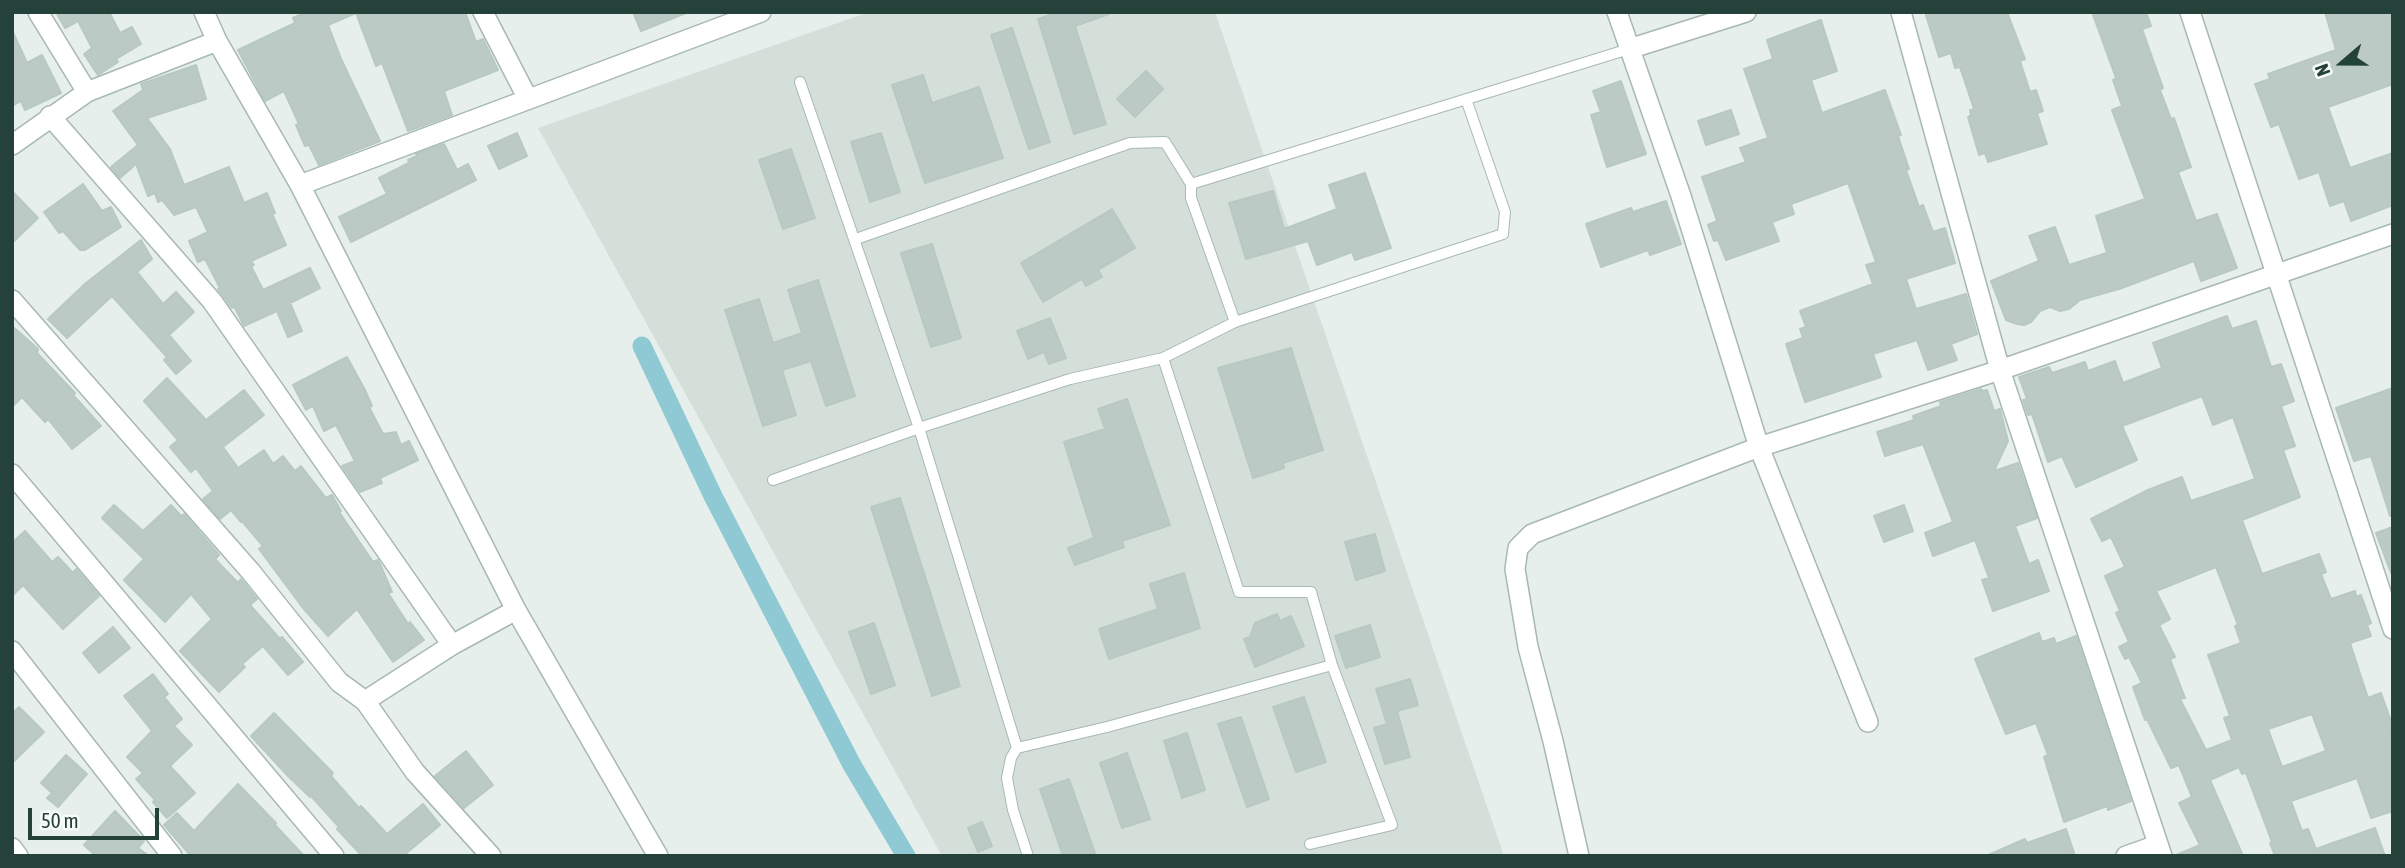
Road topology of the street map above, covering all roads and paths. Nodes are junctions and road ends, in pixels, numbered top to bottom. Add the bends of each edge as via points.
1 (38, 12) edge
2 (204, 12) edge
3 (483, 12) edge
4 (761, 12) edge
5 (1617, 12) edge
6 (1746, 12) edge
7 (1901, 12) edge
8 (2190, 12) edge
9 (216, 41) junction
10 (1629, 49) junction
11 (800, 82) dead end
12 (87, 92) junction
13 (528, 99) junction
14 (1466, 99) junction
15 (50, 116) junction
16 (12, 145) edge
17 (1191, 184) junction
18 (300, 186) junction
19 (2393, 234) edge
20 (856, 239) junction
21 (2276, 273) junction
22 (12, 300) edge
23 (1235, 322) junction
24 (1163, 358) junction
25 (2000, 370) junction
26 (919, 428) junction
27 (1759, 447) junction
28 (12, 474) edge
29 (773, 480) dead end
30 (516, 610) junction
31 (2393, 629) edge
32 (452, 645) junction
33 (12, 651) edge
34 (1332, 665) junction
35 (365, 701) junction
36 (1868, 722) dead end
37 (1017, 748) junction
38 (1310, 844) dead end
39 (12, 848) edge
40 (2159, 850) edge
41 (18, 856) edge
42 (172, 856) edge
43 (334, 856) edge
44 (491, 856) edge
45 (658, 856) edge
46 (1028, 856) edge
47 (1579, 856) edge
48 (2126, 856) edge

1 - 12 street
2 - 9 street
3 - 13 street
4 - 13 street
5 - 10 street
6 - 10 street
7 - 25 street
8 - 21 street
9 - 12 street
9 - 18 street
10 - 14 lane
10 - 27 street via 1681,196
11 - 20 lane
12 - 15 street
13 - 18 street
14 - 17 lane
14 - 23 lane via 1505,212 1503,234
15 - 16 street
15 - 32 street via 212,301
17 - 20 lane via 1165,142 1130,143
17 - 23 lane via 1191,198
18 - 30 street
19 - 21 street
20 - 26 lane
21 - 25 street
21 - 31 street
22 - 35 street via 251,572 339,682
23 - 24 lane
24 - 26 lane via 1070,379
24 - 34 lane via 1239,592 1311,592
25 - 27 street
25 - 40 street
26 - 29 lane
26 - 37 lane
27 - 36 street
27 - 47 street via 1532,534 1518,548 1515,569 1528,647
28 - 43 street
30 - 32 street
30 - 45 street
32 - 35 street
33 - 42 street
34 - 37 lane
34 - 38 lane via 1392,825
35 - 44 street via 415,772
37 - 46 lane via 1007,778
39 - 41 street
40 - 48 street

